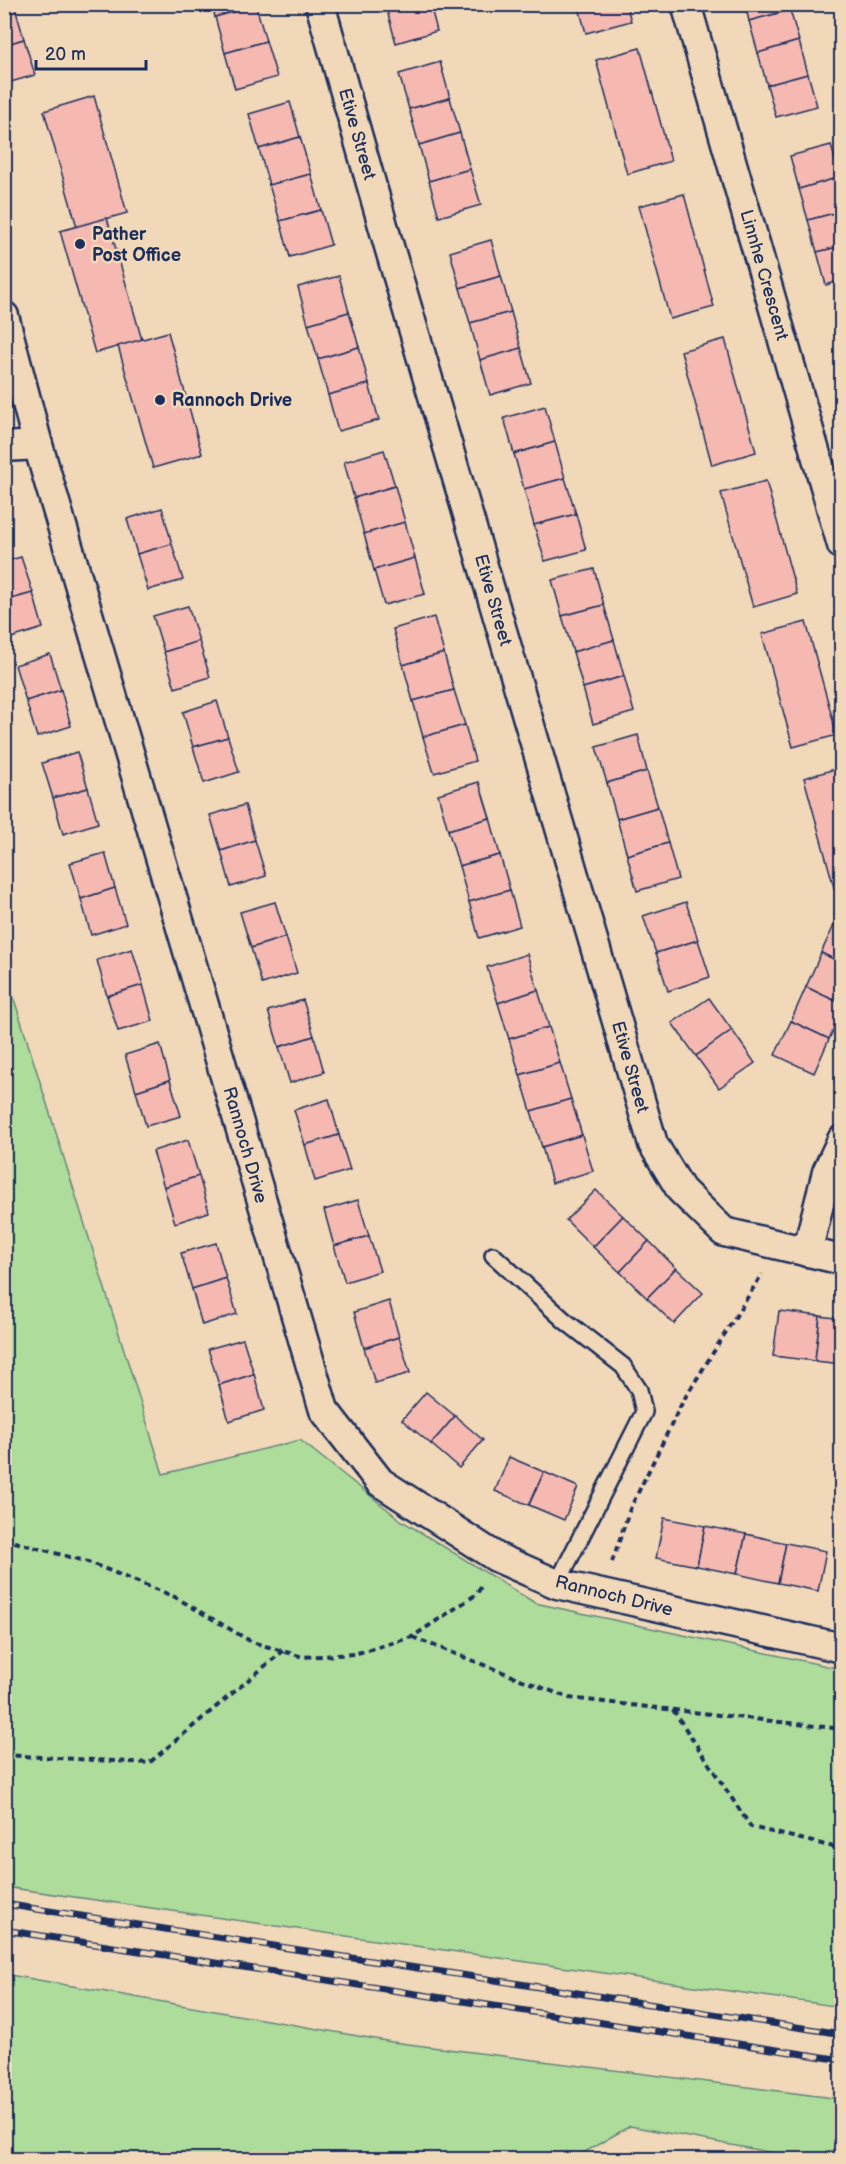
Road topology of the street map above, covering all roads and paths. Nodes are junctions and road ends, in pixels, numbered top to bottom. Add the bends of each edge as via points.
1 (320, 4) edge
2 (686, 4) edge
3 (4, 316) edge
4 (38, 444) junction
5 (4, 447) edge
6 (842, 545) edge
7 (842, 1140) edge
8 (794, 1249) junction
9 (493, 1255) dead end
10 (842, 1260) edge
11 (4, 1539) edge
12 (496, 1557) junction
13 (557, 1584) junction
14 (601, 1594) junction
15 (412, 1637) junction
16 (842, 1648) edge
17 (283, 1651) junction
18 (673, 1709) junction
19 (842, 1729) edge
20 (4, 1755) edge
21 (842, 1849) edge

1 - 8 street, Etive Street via 653,1144 681,1190 724,1232
2 - 6 street, Linnhe Crescent
3 - 4 street, Rannoch Drive
4 - 5 street
4 - 12 street, Rannoch Drive via 324,1410 380,1482
7 - 8 street
8 - 10 street, Etive Street
8 - 14 path via 683,1401 630,1509
9 - 13 lane via 564,1320 623,1366 639,1390 644,1412
11 - 17 path via 88,1562 175,1597 252,1642
12 - 13 street, Rannoch Drive
12 - 15 path via 477,1594
13 - 14 street, Rannoch Drive
14 - 16 street, Rannoch Drive
15 - 17 path via 354,1654 303,1657
15 - 18 path via 569,1698
17 - 20 path via 149,1763
18 - 19 path
18 - 21 path via 751,1827

